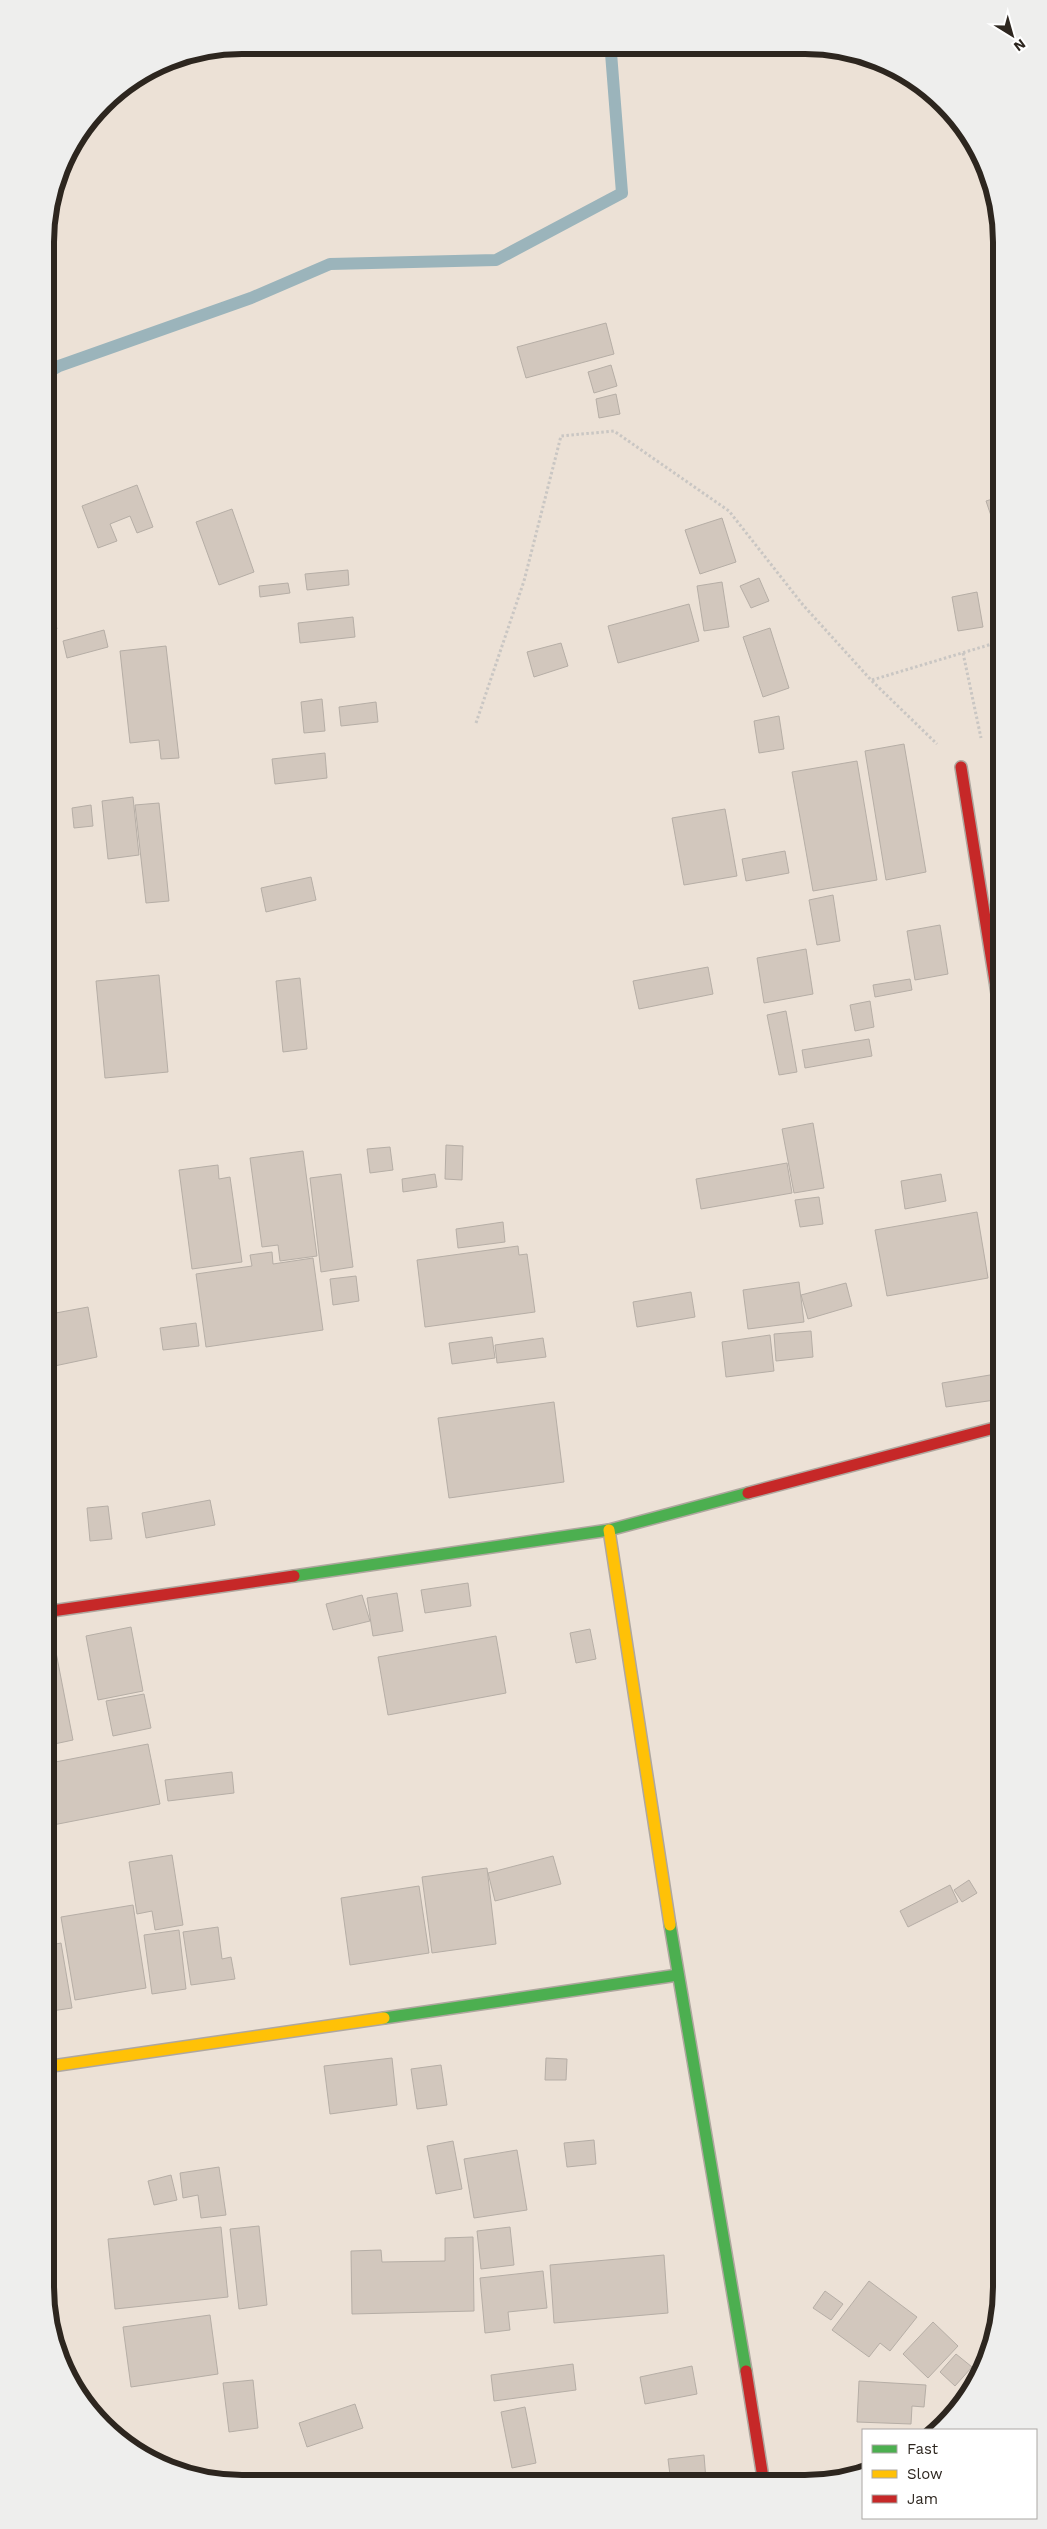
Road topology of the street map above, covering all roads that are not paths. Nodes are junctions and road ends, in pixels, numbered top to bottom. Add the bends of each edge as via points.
1 (961, 767) road end
2 (993, 968) edge
3 (993, 1428) edge
4 (609, 1530) junction
5 (54, 1611) edge
6 (678, 1975) junction
7 (54, 2066) edge
8 (763, 2475) edge

1 - 2 street
3 - 4 street
4 - 5 street
4 - 6 street
6 - 7 street
6 - 8 street

